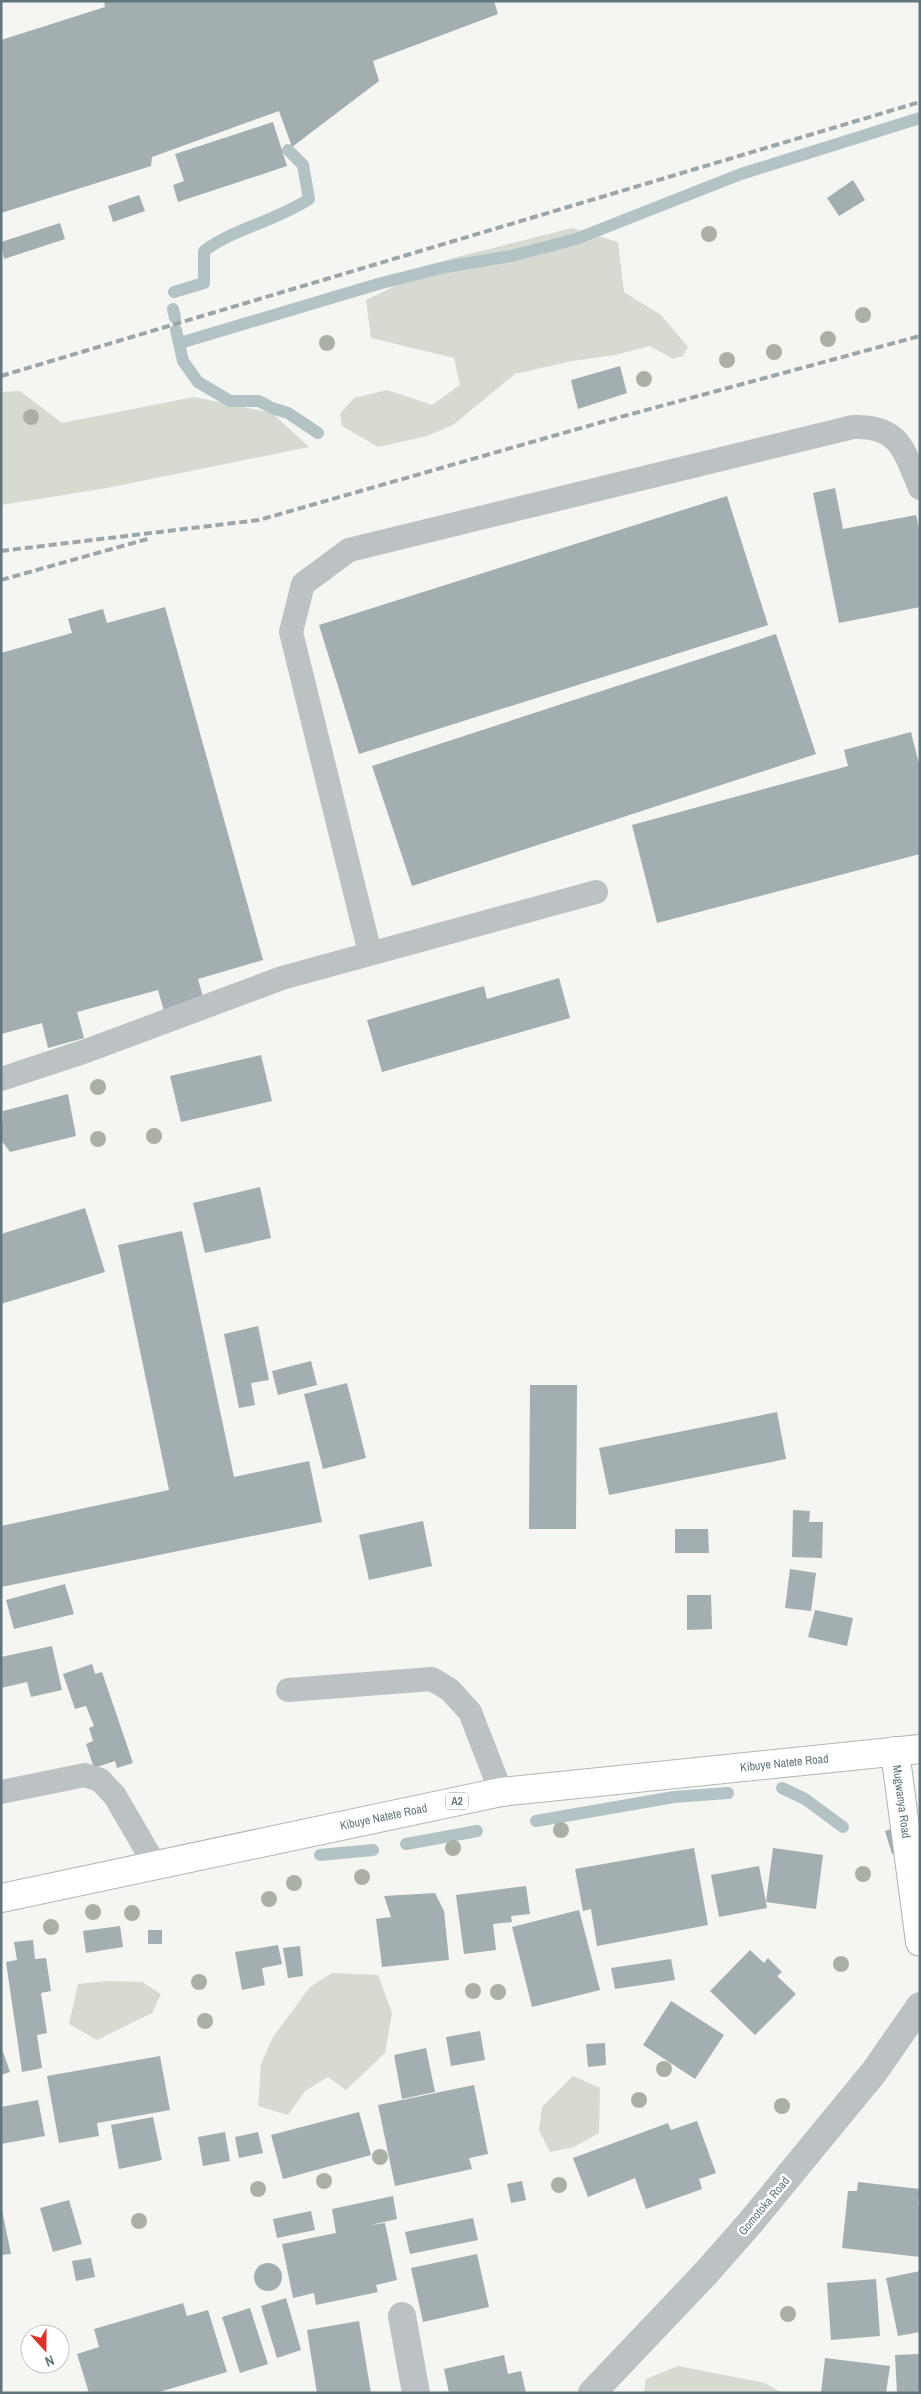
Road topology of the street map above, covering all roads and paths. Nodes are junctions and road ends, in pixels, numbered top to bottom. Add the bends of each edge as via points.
1 (920, 488) edge
2 (596, 892) dead end
3 (370, 953) junction
4 (1, 1080) edge
5 (288, 1690) dead end
6 (907, 1750) edge
7 (1, 1792) edge
8 (500, 1792) junction
9 (155, 1865) junction
10 (1, 1898) edge
11 (920, 1942) edge
12 (920, 2006) edge
13 (402, 2316) dead end
14 (416, 2393) edge
15 (592, 2393) edge

1 - 3 lane via 905,453 890,433 872,426 853,427 349,550 303,584 291,632
2 - 3 lane
3 - 4 lane via 282,978
5 - 8 lane via 432,1679 450,1690 470,1712
6 - 8 main road, Kibuye Natete Road / A2
6 - 11 main road, Mugwanya Road
7 - 9 lane via 85,1775 100,1780 115,1796
8 - 9 main road, Kibuye Natete Road / A2
9 - 10 main road, Kibuye Natete Road / A2
12 - 15 street, Gomotoka Road via 874,2072 750,2224
13 - 14 street

